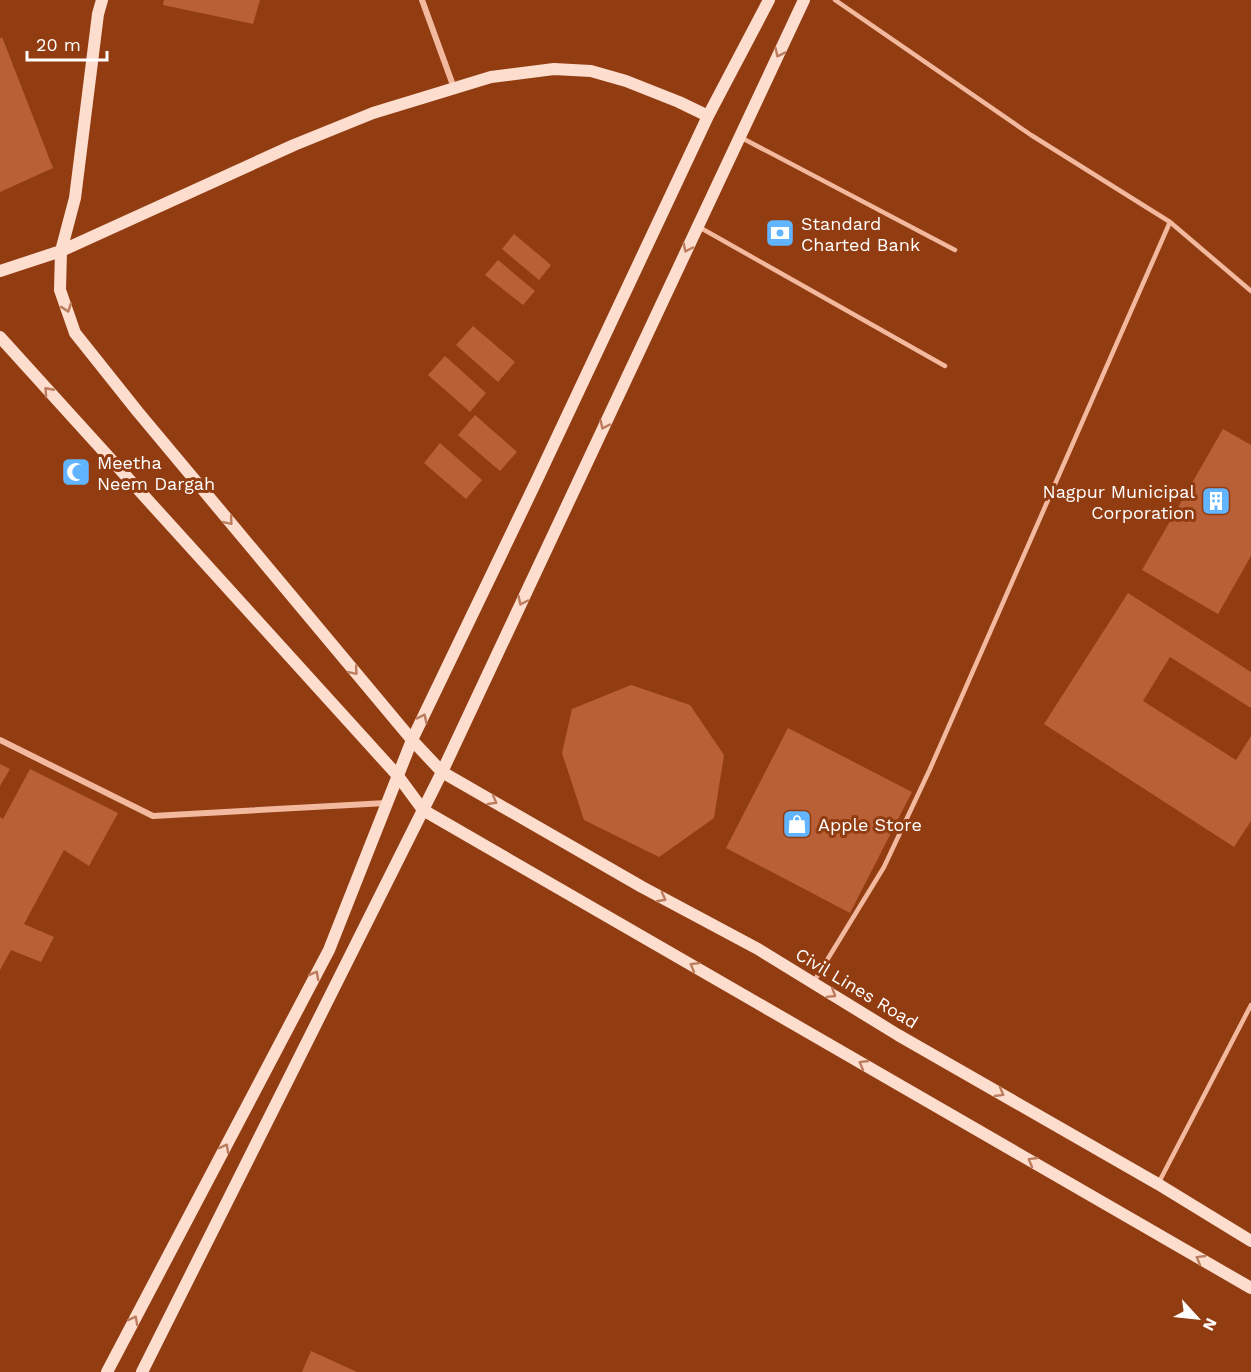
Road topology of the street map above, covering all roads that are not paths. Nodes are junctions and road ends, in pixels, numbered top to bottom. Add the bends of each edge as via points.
1 (102, 0) edge
2 (423, 0) edge
3 (769, 0) edge
4 (804, 0) edge
5 (835, 0) edge
6 (454, 88) junction
7 (708, 116) junction
8 (739, 137) junction
9 (1170, 222) junction
10 (697, 226) junction
11 (61, 250) junction
12 (956, 250) dead end
13 (0, 271) edge
14 (1251, 291) edge
15 (0, 337) edge
16 (945, 366) dead end
17 (0, 740) edge
18 (412, 740) junction
19 (442, 772) junction
20 (398, 776) junction
21 (387, 803) junction
22 (423, 810) junction
23 (813, 982) junction
24 (1251, 1005) edge
25 (1158, 1184) junction
26 (1251, 1241) edge
27 (1251, 1288) edge
28 (107, 1372) edge
29 (142, 1372) edge

1 - 11 street, Civil Lines Road via 75,198
2 - 6 street
3 - 7 street
4 -> 8 street
5 - 9 lane via 1031,135
6 - 7 street via 491,77 554,69 591,71 626,81
6 - 11 street via 373,113 314,137
18 -> 7 street
8 - 10 street
8 - 12 lane
9 - 14 lane
9 - 23 lane via 884,867
10 - 16 lane
10 -> 19 street
11 - 13 street
11 -> 18 street, Civil Lines Road via 60,290 75,333
20 -> 15 street
17 - 21 street via 153,816
18 - 19 street, Civil Lines Road
18 - 20 street
19 - 22 street
19 -> 23 street, Civil Lines Road
20 - 21 street
20 - 22 street
28 -> 21 street via 329,950
27 -> 22 street
22 - 29 street
23 -> 25 street, Civil Lines Road
24 - 25 lane
25 - 26 street, Civil Lines Road

